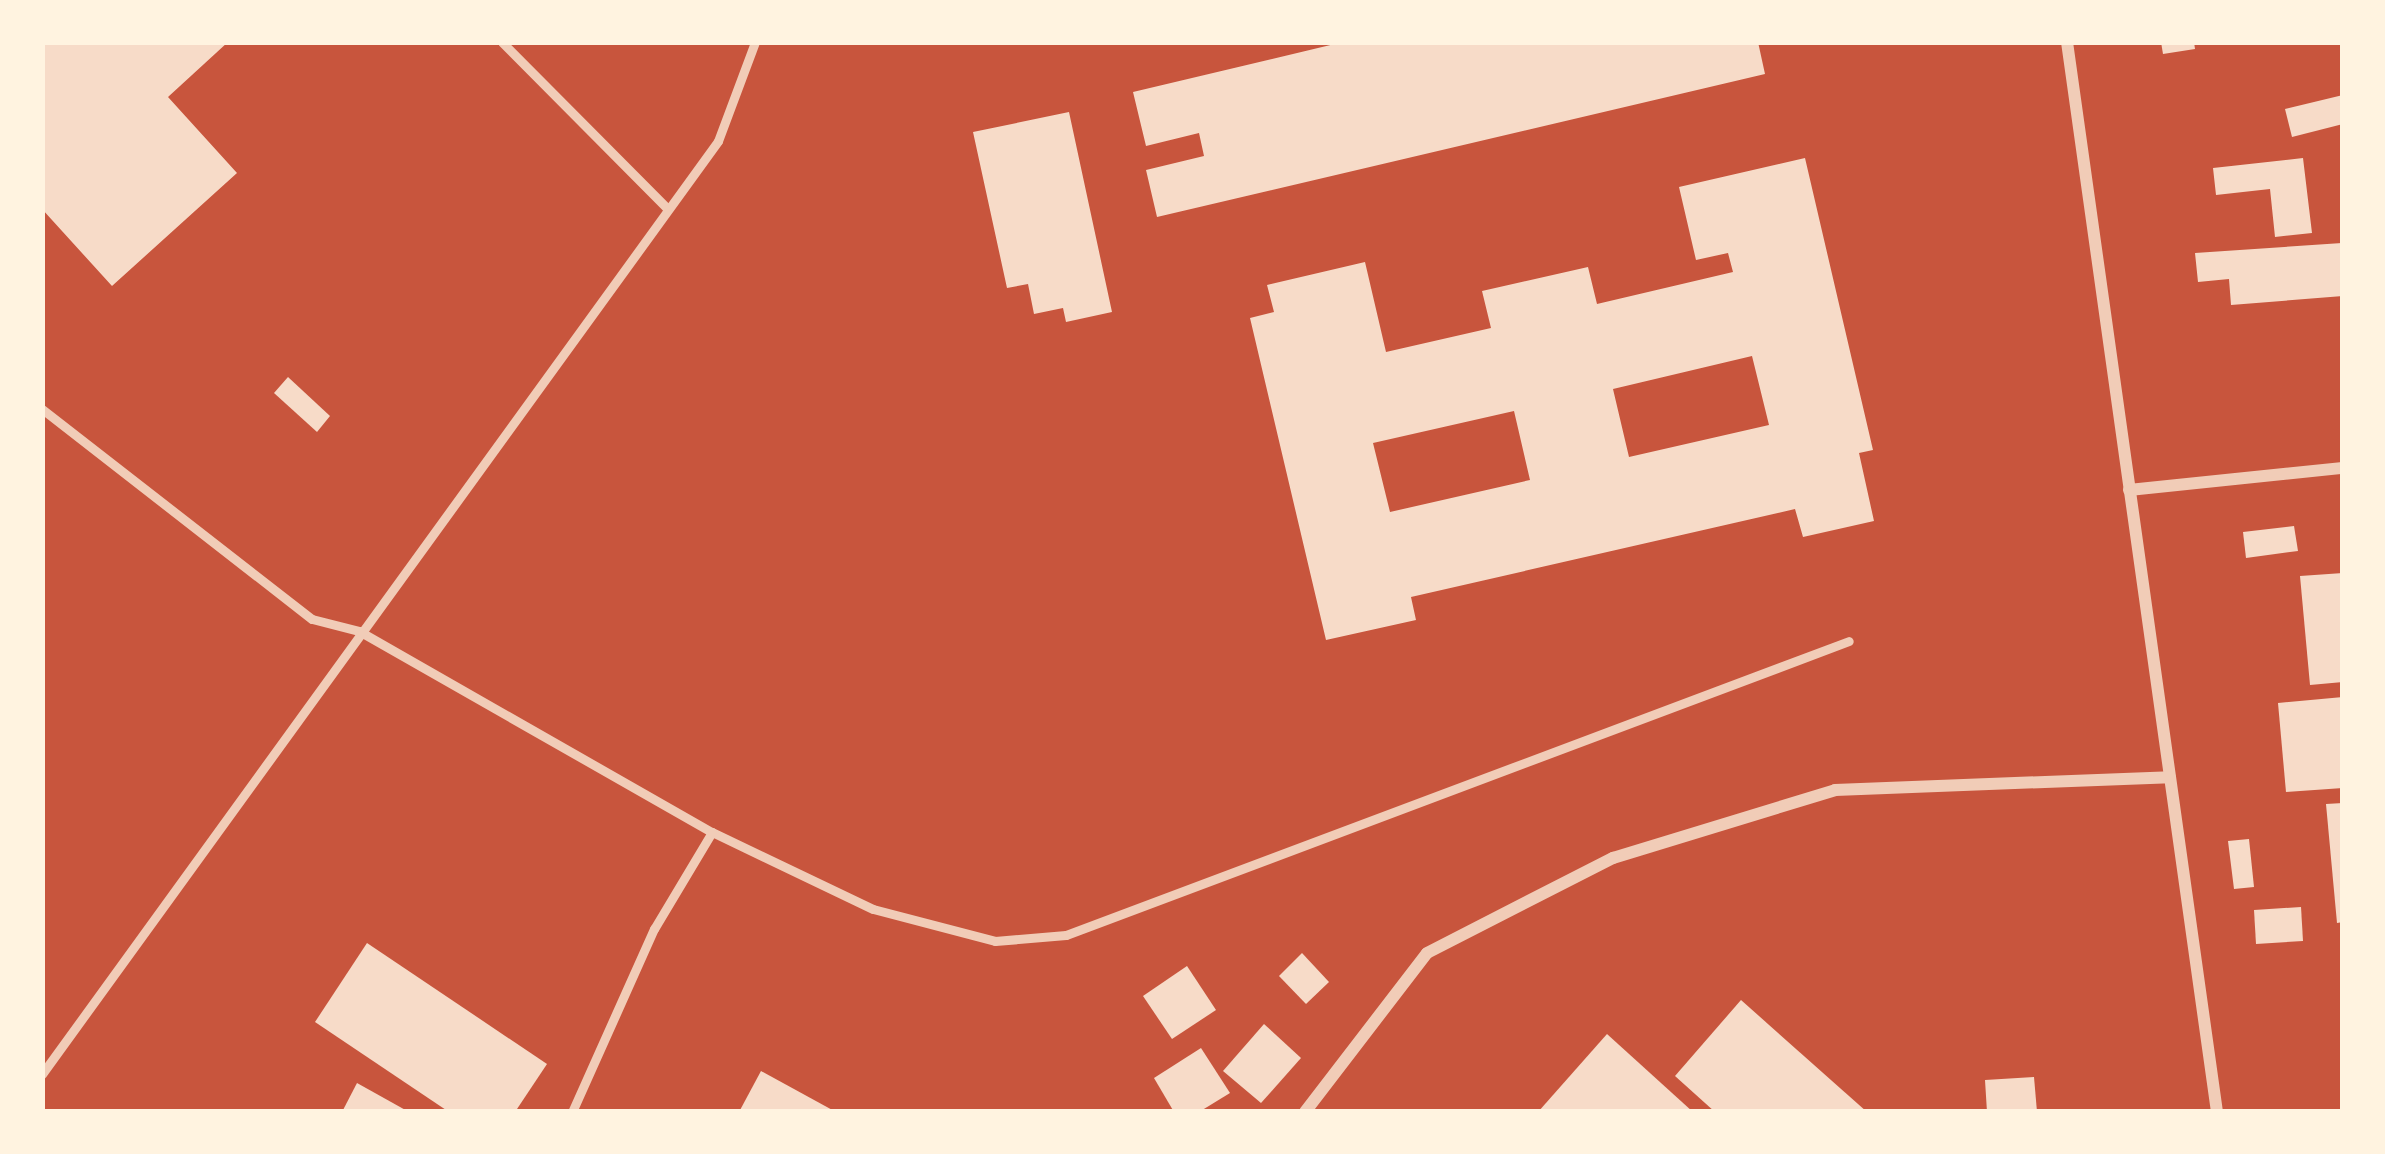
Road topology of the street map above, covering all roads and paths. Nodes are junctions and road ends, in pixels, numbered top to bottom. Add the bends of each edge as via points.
1 (502, 42) edge
2 (755, 42) edge
3 (2067, 42) edge
4 (668, 209) junction
5 (42, 409) edge
6 (2343, 468) edge
7 (2129, 490) junction
8 (359, 631) junction
9 (1849, 641) dead end
10 (2170, 777) junction
11 (712, 832) junction
12 (42, 1074) edge
13 (572, 1112) edge
14 (1306, 1112) edge
15 (2217, 1112) edge

1 - 4 lane
2 - 4 lane via 718,142
3 - 7 street
4 - 8 lane
5 - 8 lane via 285,601 312,619
6 - 7 street
7 - 10 street
8 - 11 lane
8 - 12 lane
9 - 11 lane via 1066,935 995,941 873,909
10 - 14 street via 1835,790 1612,858 1427,953
10 - 15 street
11 - 13 lane via 654,928

